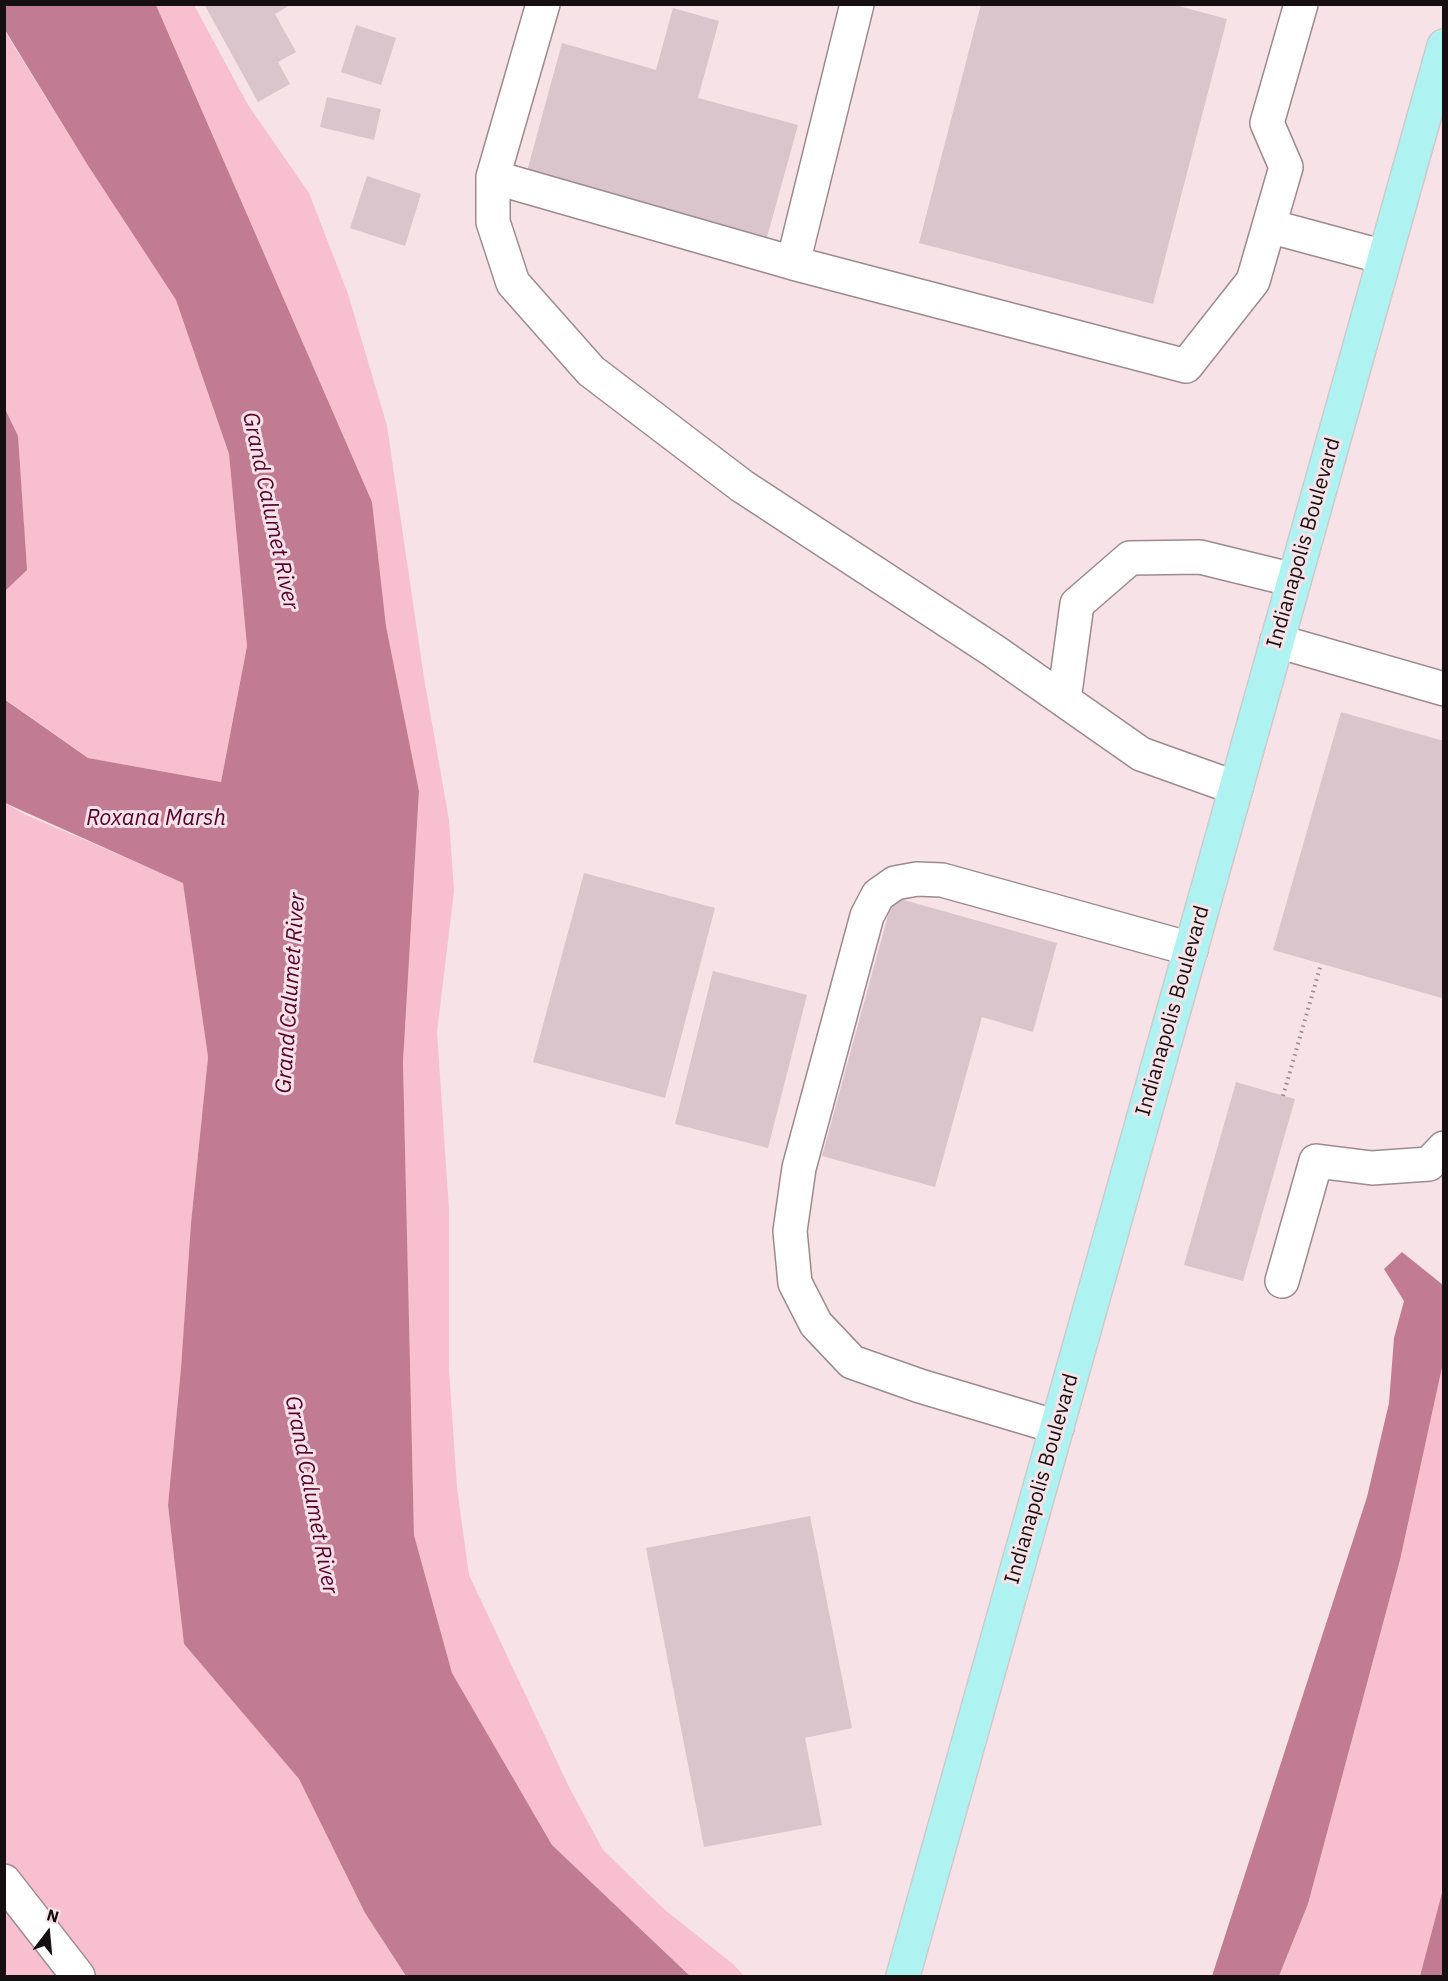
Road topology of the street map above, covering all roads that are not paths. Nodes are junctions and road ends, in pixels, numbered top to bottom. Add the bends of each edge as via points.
1 (543, 4) edge
2 (857, 4) edge
3 (1301, 4) edge
4 (1443, 46) edge
5 (494, 177) junction
6 (1269, 226) junction
7 (1384, 257) junction
8 (792, 262) junction
9 (1294, 580) junction
10 (1276, 642) junction
11 (1443, 689) edge
12 (1064, 700) junction
13 (1236, 788) junction
14 (1191, 949) junction
15 (1443, 1148) edge
16 (1282, 1281) dead end
17 (1057, 1427) junction
18 (4, 1881) edge
19 (78, 1977) edge
20 (903, 1977) edge

1 - 5 street
2 - 8 street
3 - 6 street via 1267,123 1286,167
4 - 7 main road, Indianapolis Boulevard
5 - 8 street
5 - 12 street via 493,222 513,283 591,371 742,486
6 - 7 street
6 - 8 street via 1253,281 1186,366
7 - 9 main road, Indianapolis Boulevard
9 - 10 main road, Indianapolis Boulevard
9 - 12 street via 1200,556 1130,558 1077,604
10 - 11 street
10 - 13 main road, Indianapolis Boulevard
12 - 13 street via 1141,754
13 - 14 main road, Indianapolis Boulevard
14 - 17 main road, Indianapolis Boulevard
14 - 17 street via 942,880 895,883 878,895 867,916 799,1168 790,1231 795,1284 816,1324 852,1362
15 - 16 street via 1429,1164 1372,1168 1316,1161
17 - 20 main road, Indianapolis Boulevard
18 - 19 street

